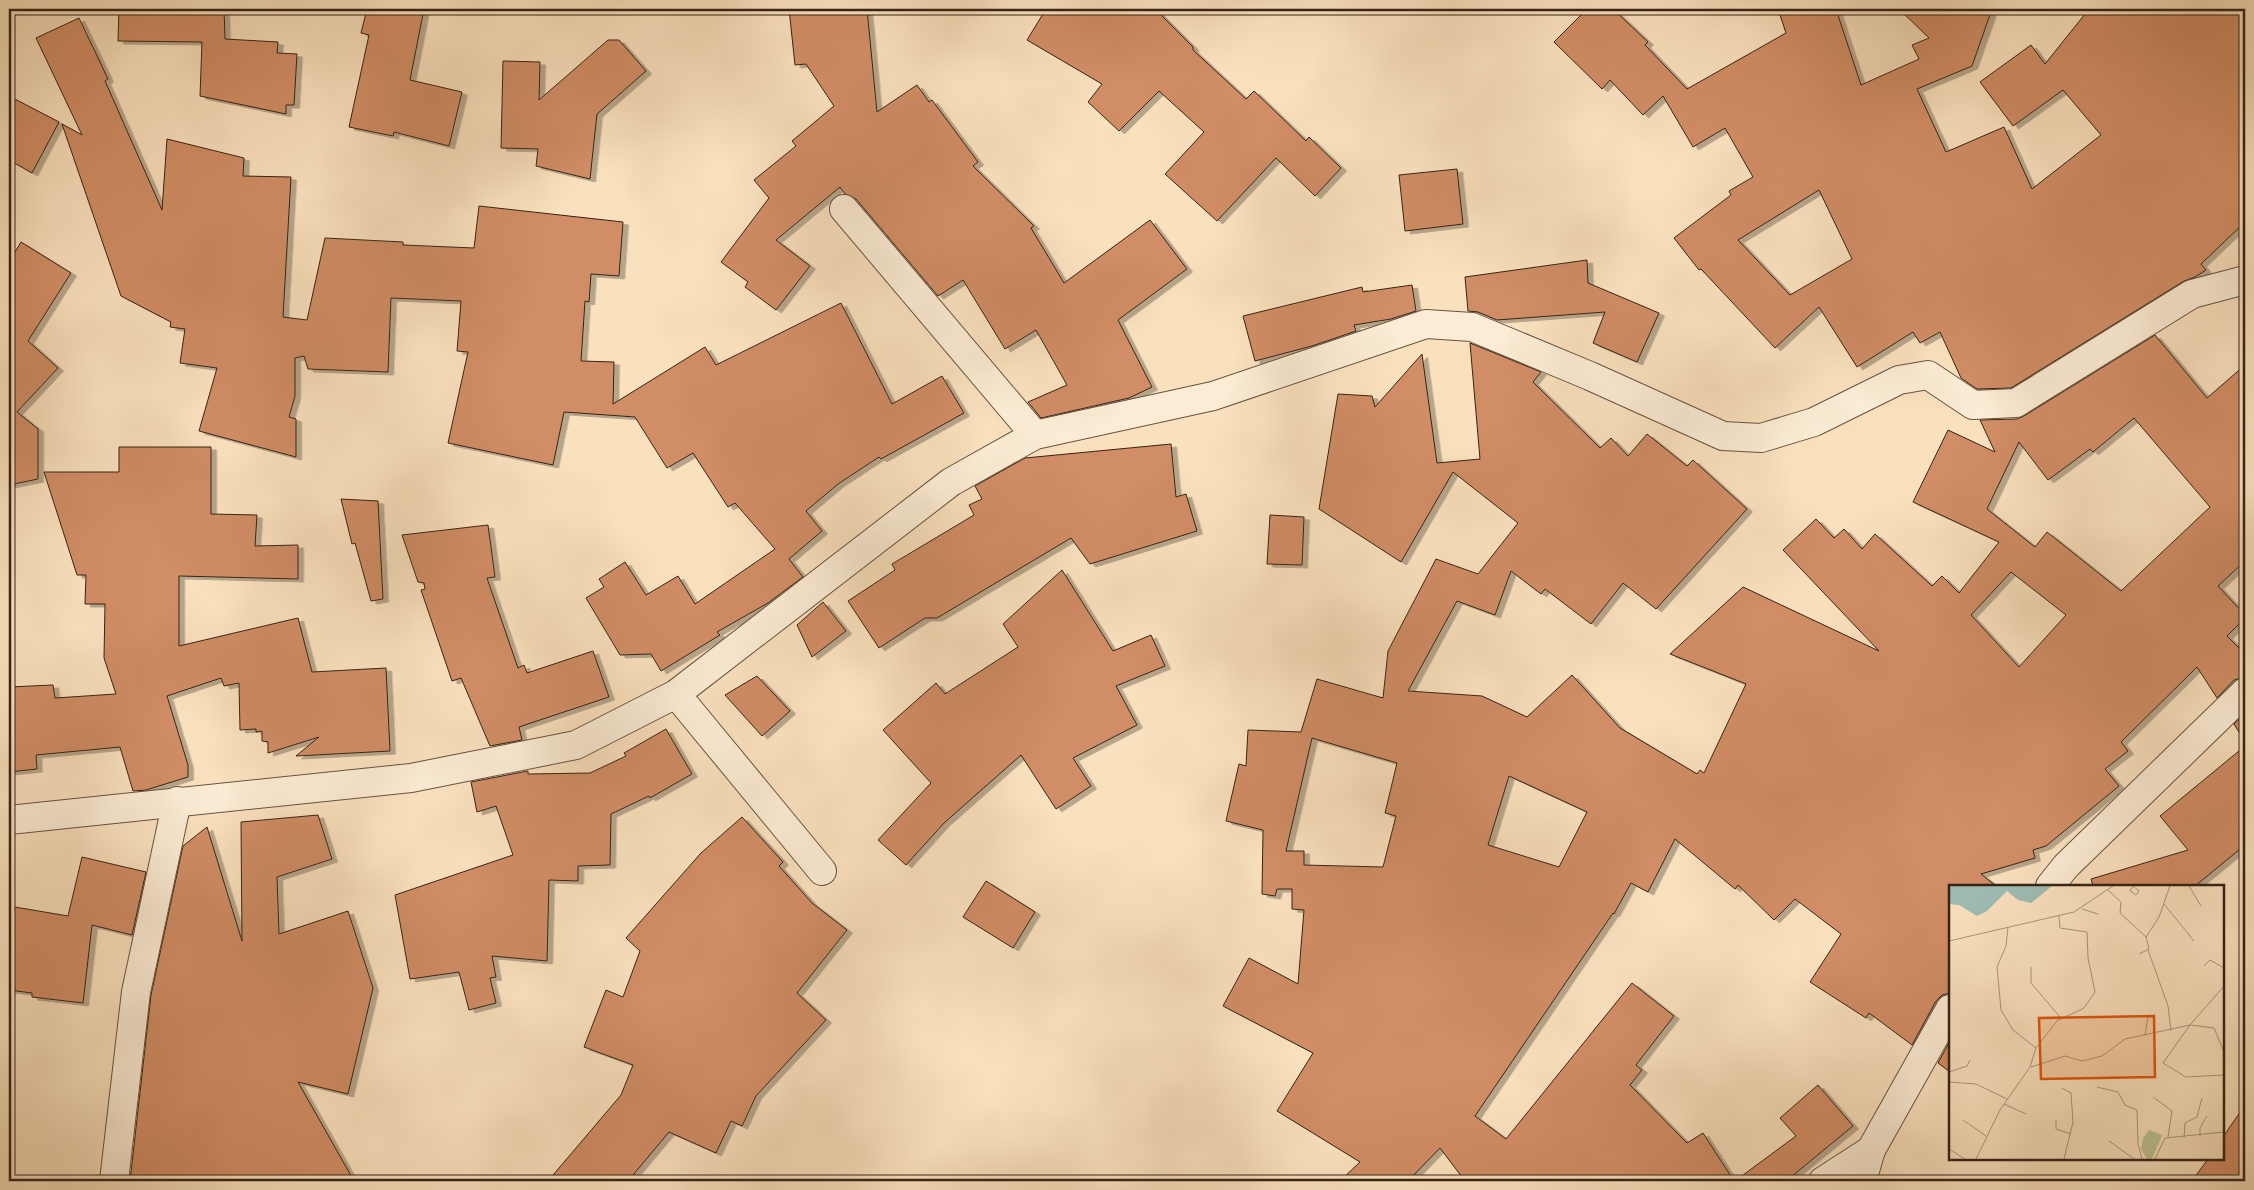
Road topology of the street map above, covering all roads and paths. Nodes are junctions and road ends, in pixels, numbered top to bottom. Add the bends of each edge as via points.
1 (844, 209) dead end
2 (2245, 280) edge
3 (1034, 434) junction
4 (2245, 692) edge
5 (676, 694) junction
6 (177, 801) junction
7 (9, 820) edge
8 (822, 871) dead end
9 (2051, 885) edge
10 (1949, 1011) edge
11 (1871, 1150) junction
12 (114, 1181) edge
13 (1823, 1181) edge
14 (1862, 1181) edge

1 - 3 street
2 - 3 street via 2192,294 2016,403 1973,406 1928,375 1899,380 1814,422 1761,438 1723,436 1472,327 1426,324 1213,396
3 - 5 street via 951,482
4 - 9 street via 2066,866
5 - 6 street via 576,745 411,778
5 - 8 street
6 - 7 street
6 - 12 street via 136,992
10 - 11 street
11 - 13 street
11 - 14 street

